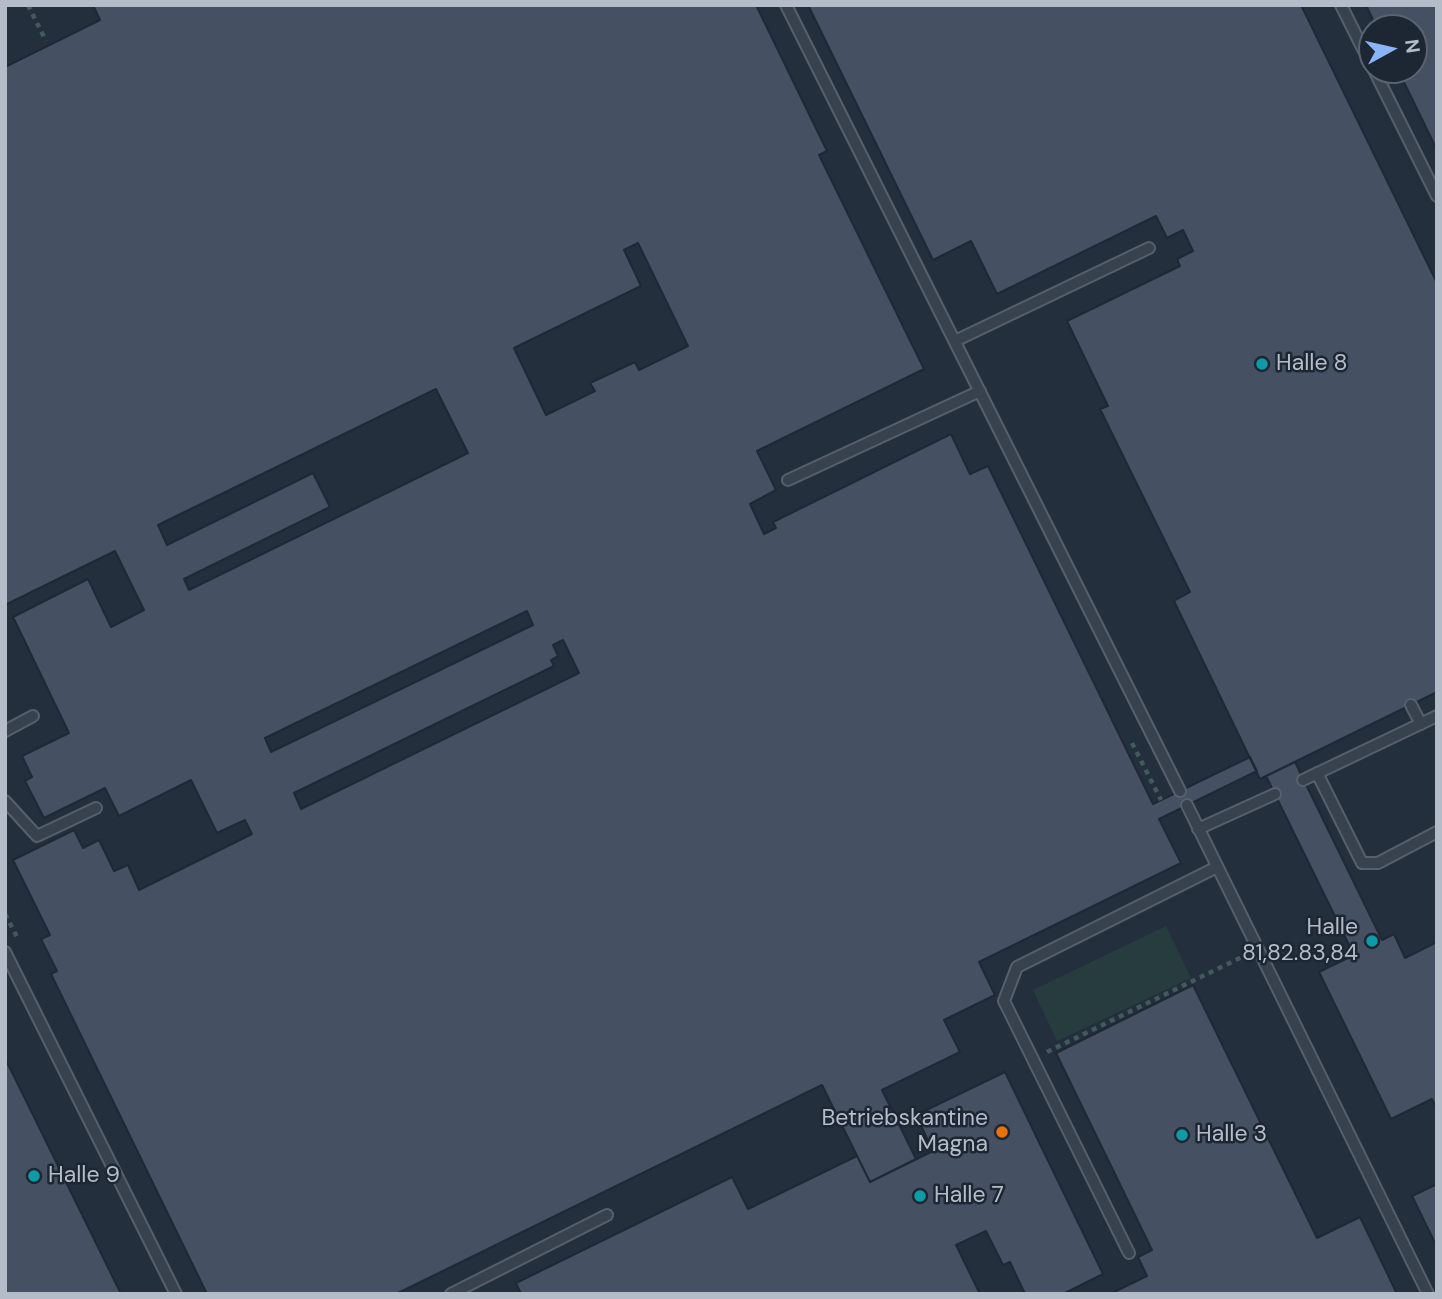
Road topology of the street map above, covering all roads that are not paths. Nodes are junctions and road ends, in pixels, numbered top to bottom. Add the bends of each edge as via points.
1 (786, 5) edge
2 (1341, 5) edge
3 (1358, 38) edge
4 (1381, 84) edge
5 (1437, 196) edge
6 (1149, 248) dead end
7 (955, 341) junction
8 (980, 391) junction
9 (788, 480) dead end
10 (1411, 705) dead end
11 (33, 716) dead end
12 (1437, 716) edge
13 (1421, 724) junction
14 (5, 731) edge
15 (1317, 773) junction
16 (1303, 780) dead end
17 (1180, 791) dead end
18 (1275, 794) dead end
19 (5, 801) edge
20 (1187, 805) dead end
21 (96, 808) dead end
22 (1198, 829) junction
23 (1437, 832) edge
24 (1217, 867) junction
25 (5, 951) edge
26 (607, 1215) dead end
27 (1129, 1253) dead end
28 (176, 1294) edge
29 (451, 1294) edge
30 (1428, 1294) edge

1 - 7 lane
2 - 3 lane
4 - 5 lane
6 - 7 lane
7 - 8 lane
8 - 9 lane
8 - 17 lane
10 - 13 lane
11 - 14 lane
12 - 13 lane
13 - 15 lane
15 - 16 lane
15 - 23 lane via 1362,863 1378,863
18 - 22 lane
19 - 21 lane via 37,836
20 - 22 lane
22 - 24 lane
24 - 27 lane via 1017,967 1004,1000
24 - 30 lane
25 - 28 lane
26 - 29 lane

